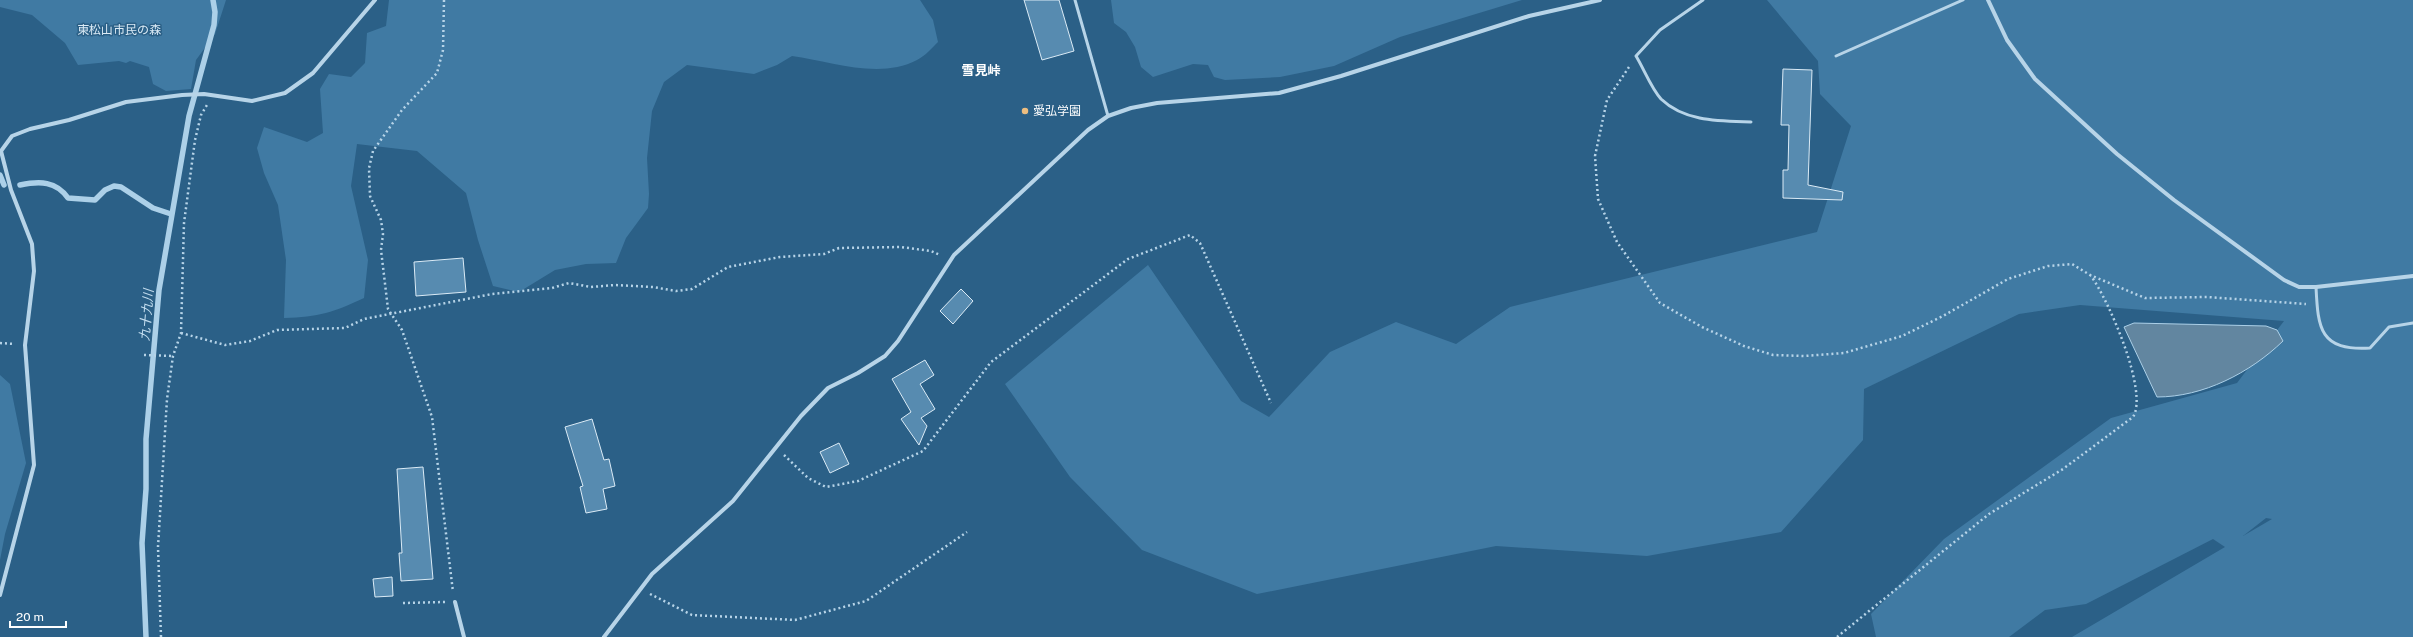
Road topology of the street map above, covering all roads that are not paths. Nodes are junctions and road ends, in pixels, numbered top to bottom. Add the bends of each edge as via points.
1 (375, 0) edge
2 (1075, 0) edge
3 (1600, 0) edge
4 (1703, 0) edge
5 (1963, 0) edge
6 (1988, 0) edge
7 (1836, 56) dead end
8 (1108, 116) junction
9 (1751, 122) dead end
10 (2413, 276) edge
11 (2316, 287) junction
12 (2413, 323) edge
13 (0, 595) edge
14 (455, 602) road end
15 (464, 637) edge
16 (604, 637) edge

1 - 13 street via 313,73 285,93 252,102 204,94 126,102 12,136 1,151 11,190 32,244 34,270 25,345 34,465
2 - 8 lane
3 - 8 street via 1528,16 1341,76 1279,93 1157,102
4 - 9 lane via 1660,30 1636,56 1661,98 1683,114 1715,121
5 - 7 lane
6 - 11 street via 2007,40 2035,79 2117,154 2174,200 2284,280 2299,287
8 - 16 street via 1042,170 950,260 898,341 885,356 828,388 801,416 733,501 652,574
10 - 11 street
11 - 12 lane via 2318,322 2325,337 2336,344 2352,349 2370,348 2389,327
14 - 15 street

